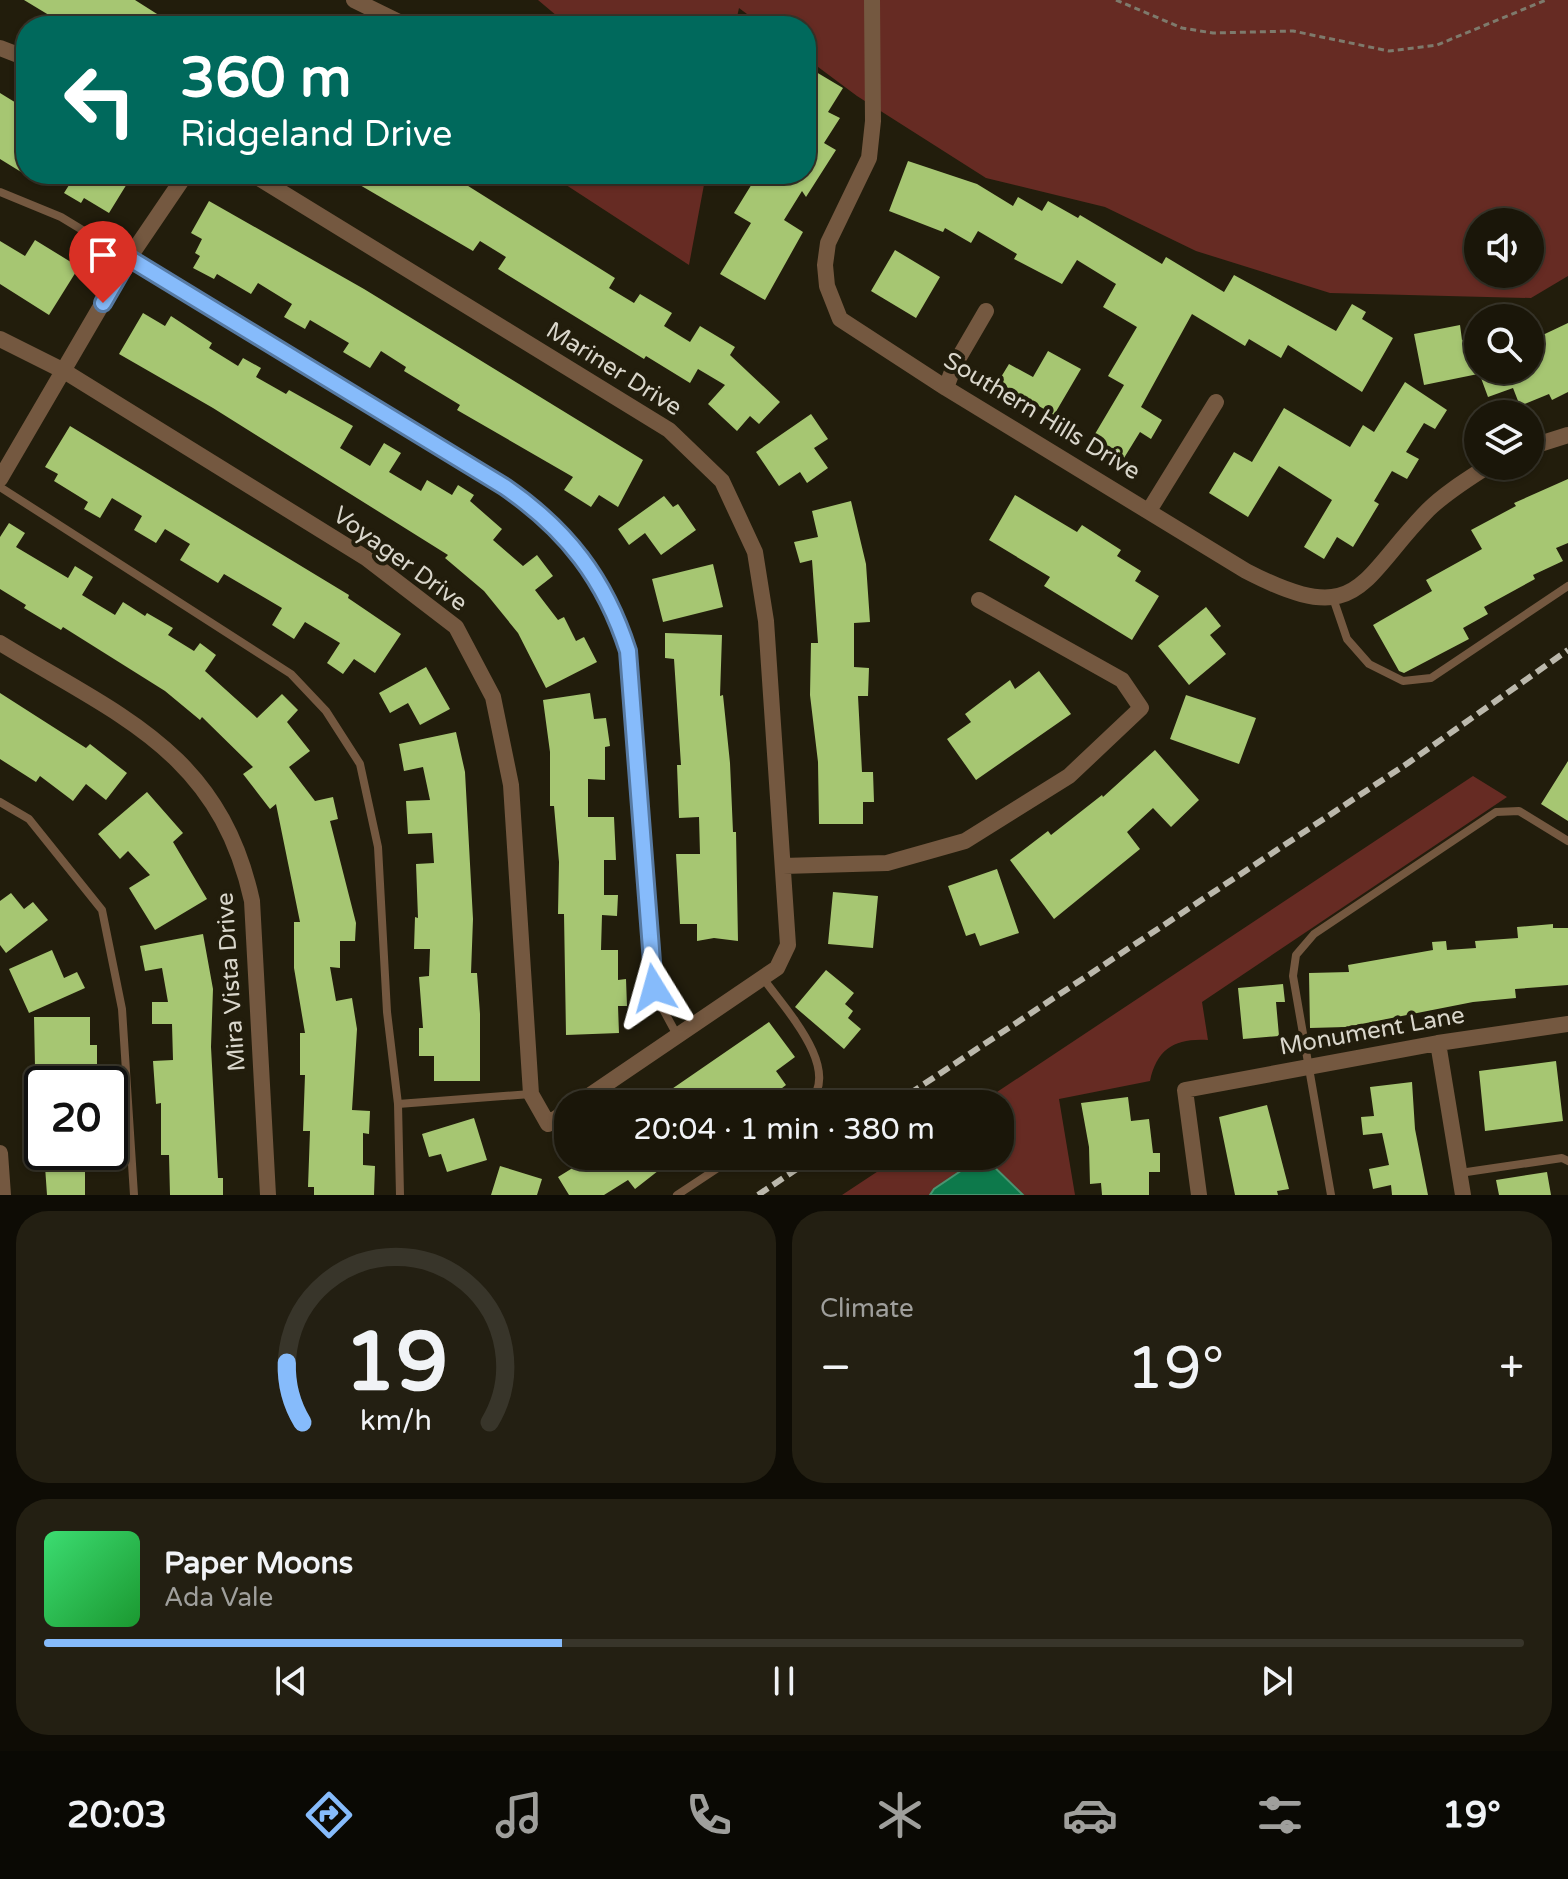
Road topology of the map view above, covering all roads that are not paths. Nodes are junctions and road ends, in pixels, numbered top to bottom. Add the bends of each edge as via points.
1 (354, 0) edge
2 (872, 0) edge
3 (387, 16) edge
4 (179, 184) edge
5 (268, 184) edge
6 (0, 192) edge
7 (129, 258) junction
8 (986, 311) dead end
9 (0, 339) edge
10 (64, 371) junction
11 (946, 388) junction
12 (1216, 402) dead end
13 (1568, 435) edge
14 (1544, 443) edge
15 (0, 479) edge
16 (1469, 480) edge
17 (0, 487) edge
18 (1150, 509) junction
19 (1568, 586) edge
20 (1333, 598) junction
21 (979, 600) dead end
22 (0, 643) edge
23 (0, 802) edge
24 (1568, 841) edge
25 (783, 866) junction
26 (763, 978) junction
27 (1568, 1024) edge
28 (678, 1036) junction
29 (1438, 1043) junction
30 (1310, 1066) junction
31 (598, 1090) edge
32 (818, 1090) edge
33 (531, 1094) junction
34 (398, 1104) junction
35 (554, 1120) edge
36 (0, 1153) edge
37 (1568, 1161) edge
38 (715, 1170) edge
39 (1460, 1173) junction
40 (3, 1195) edge
41 (134, 1195) edge
42 (268, 1195) edge
43 (400, 1195) edge
44 (677, 1195) edge
45 (1199, 1195) edge
46 (1331, 1195) edge
47 (1463, 1195) edge

1 - 3 street
2 - 11 street, Southern Hills Drive via 869,158 828,243 827,286 840,319
4 - 7 street
5 - 25 street, Mariner Drive via 669,430 722,481 755,552 766,621
6 - 7 lane via 61,217
7 - 10 street
7 - 28 lane via 505,487 552,523 583,557 611,601 628,651 651,972 663,1012
8 - 11 street
9 - 10 street, Voyager Drive
10 - 15 street
10 - 33 street, Voyager Drive via 366,558 456,627 493,697 511,785
11 - 18 street, Southern Hills Drive
12 - 18 street
13 - 14 street
16 - 20 street via 1429,510 1362,587
17 - 34 lane via 291,674 326,711 360,764 378,847
18 - 20 street, Southern Hills Drive via 1275,586
19 - 20 lane via 1431,678 1403,681 1369,664 1347,639
21 - 25 street via 1122,680 1141,708 1069,776 965,841 887,863
22 - 42 street, Mira Vista Drive via 144,731 186,766 219,810 242,856 252,901
23 - 41 lane via 29,819 102,910 122,1009
24 - 30 lane via 1519,811 1496,812 1314,934 1296,955 1293,976
25 - 26 street, Mariner Drive via 788,945 777,968
26 - 28 street
26 - 32 lane via 818,1058
27 - 29 street, Monument Lane
28 - 31 street
29 - 30 street, Monument Lane
29 - 39 street
30 - 45 street, Monument Lane via 1185,1090
30 - 46 lane
33 - 34 lane
33 - 35 street, Voyager Drive via 548,1124
34 - 43 lane
36 - 40 street
37 - 39 lane
38 - 44 lane
39 - 47 street

